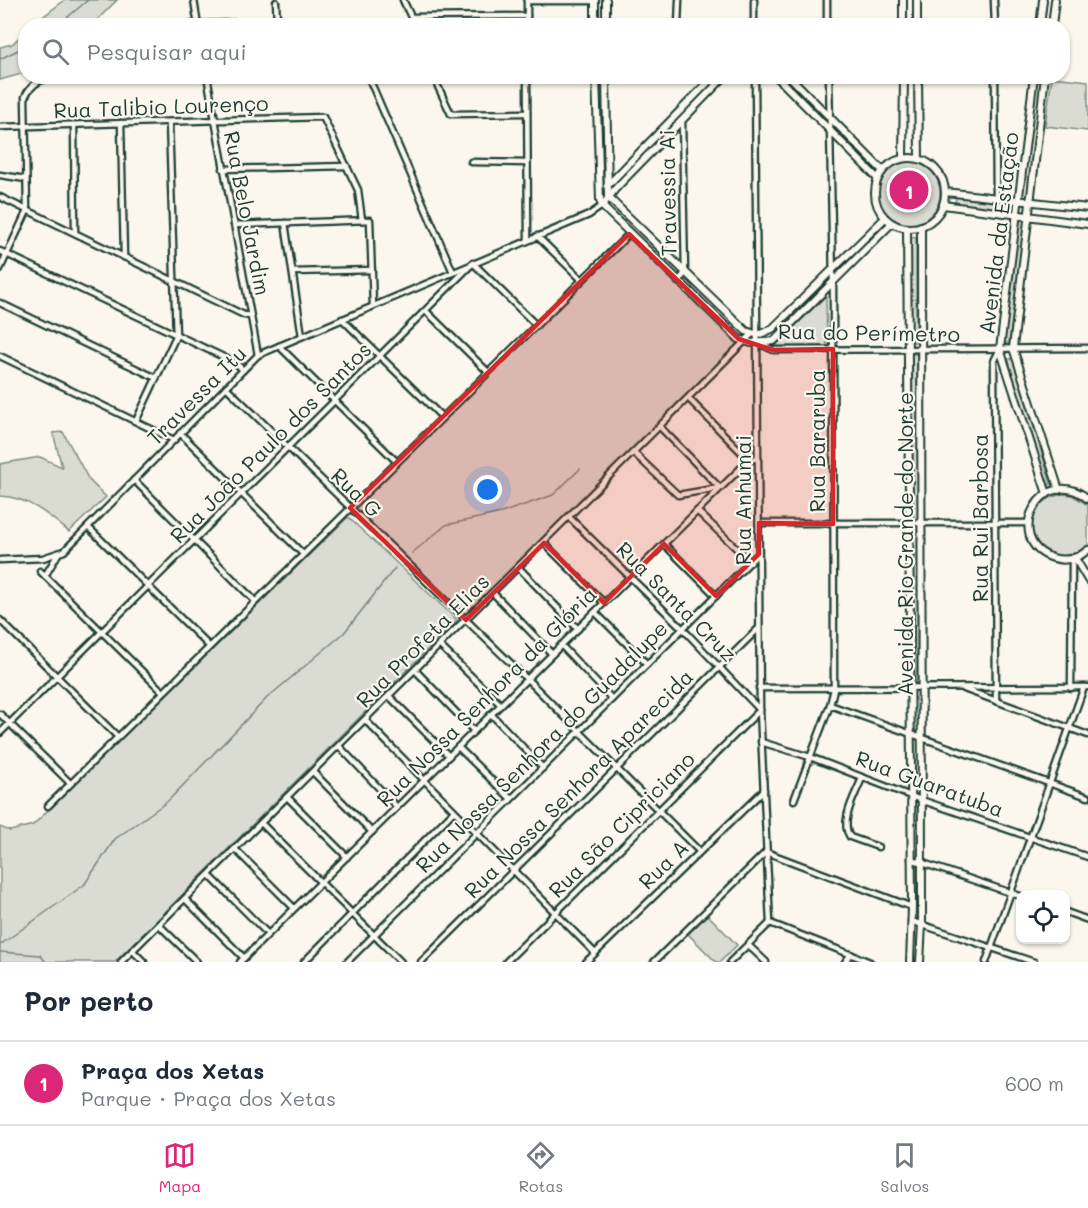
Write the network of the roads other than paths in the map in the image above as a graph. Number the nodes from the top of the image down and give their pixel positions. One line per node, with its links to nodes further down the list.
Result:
1 (194, 0): 16 (street)
2 (403, 0): 15 (street)
3 (606, 0): 19 (street)
4 (679, 0): 20 (street)
5 (754, 0): 21 (street)
6 (827, 0): 22 (street)
7 (903, 0): 23 (street)
8 (917, 0): 24 (street)
9 (994, 0): 25 (street)
10 (1043, 0): 26 (street)
11 (1055, 0): 27 (street)
12 (527, 1): 13 (street); 15 (street)
13 (594, 1): 18 (street)
14 (276, 2): 17 (street)
15 (527, 16)
16 (197, 18)
17 (277, 18)
18 (595, 18)
19 (606, 18)
20 (678, 18)
21 (754, 18)
22 (827, 18)
23 (903, 18)
24 (917, 18)
25 (995, 18)
26 (1041, 18)
27 (1053, 18)
28 (33, 84): 56 (street)
29 (208, 84): 51 (street, Rua Belo Jardim)
30 (371, 84): 102 (street)
31 (438, 84): 48 (street)
32 (527, 84): 48 (street)
33 (596, 84): 77 (street)
34 (606, 84): 65 (street)
35 (707, 84): 49 (street)
36 (715, 84): 49 (street)
37 (755, 84): 115 (street, Rua Anhumai)
38 (784, 84): 57 (street)
39 (797, 84): 50 (street)
40 (829, 84): 50 (street, Rua Bararuba)
41 (904, 84): 46 (street)
42 (918, 84): 47 (street)
43 (995, 84): 74 (street)
44 (1033, 84): 75 (street, Avenida da Estação)
45 (1044, 84): 76 (street, Avenida da Estação)
46 (904, 109): 47 (street); 58 (street)
47 (919, 109): 59 (street)
48 (527, 113): 61 (street)
49 (679, 116): 66 (street); 73 (street); 104 (street, Travessia Ai)
50 (830, 118): 57 (street, Rua Bararuba); 64 (street)
51 (214, 120): 52 (street, Rua Talibio Lourenço); 62 (street, Rua Talibio Lourenço); 63 (street, Rua Belo Jardim)
52 (169, 122): 53 (street, Rua Talibio Lourenço); 106 (street)
53 (121, 123): 54 (street, Rua Talibio Lourenço); 97 (street)
54 (74, 125): 56 (street, Rua Talibio Lourenço); 91 (street)
55 (0, 127): 56 (street, Rua Talibio Lourenço)
56 (25, 127): 69 (street)
57 (831, 131): 68 (street); 101 (street, Rua Bararuba)
58 (903, 158): 59 (street); 64 (street)
59 (919, 159): 71 (street)
60 (471, 162): 61 (street)
61 (527, 163): 94 (street)
62 (347, 166): 63 (street); 84 (street)
63 (223, 169): 88 (street, Rua Belo Jardim)
64 (882, 170): 68 (street)
65 (607, 173): 66 (street); 70 (street)
66 (618, 173): 70 (street)
67 (0, 175): 69 (street)
68 (877, 178): 82 (street)
69 (26, 179): 80 (street)
70 (607, 187): 73 (street); 77 (street)
71 (945, 192): 74 (street); 78 (street)
72 (0, 197): 80 (street)
73 (608, 197): 77 (street); 104 (street)
74 (996, 198): 75 (street)
75 (1020, 201): 76 (street); 81 (street, Avenida da Estação)
76 (1030, 202): 79 (street); 83 (street, Avenida da Estação)
77 (601, 203): 92 (street); 93 (street, Rua João Paulo dos Santos)
78 (943, 205): 81 (street); 89 (street)
79 (1088, 208)
80 (27, 211): 91 (street); 96 (street)
81 (1018, 216): 83 (street); 124 (street, Avenida da Estação)
82 (885, 218): 86 (street); 101 (street)
83 (1029, 218): 87 (street); 121 (street, Avenida da Estação)
84 (362, 220): 85 (street); 100 (street)
85 (285, 223): 88 (street); 103 (street)
86 (891, 224): 90 (street); 108 (street)
87 (1088, 224)
88 (234, 225): 112 (street, Rua Belo Jardim)
89 (921, 226): 90 (street); 126 (street, Avenida Rio Grande do Norte)
90 (907, 228): 125 (street, Avenida Rio Grande do Norte)
91 (75, 232): 97 (street)
92 (629, 234): 105 (street); 107 (street)
93 (537, 236): 94 (street, Rua João Paulo dos Santos); 105 (street)
94 (528, 240): 98 (street, Rua João Paulo dos Santos)
95 (0, 251): 96 (street)
96 (7, 254): 99 (street); 116 (street)
97 (124, 257): 106 (street)
98 (473, 263): 102 (street, Travessa Itu); 111 (street, Rua João Paulo dos Santos); 114 (street)
99 (0, 269)
100 (372, 270): 103 (street); 110 (street)
101 (832, 271): 108 (street, Rua Bararuba); 115 (street)
102 (453, 272): 110 (street, Travessa Itu)
103 (293, 273): 117 (street)
104 (685, 273): 107 (street); 115 (street)
105 (582, 280): 114 (street)
106 (175, 281): 112 (street); 116 (street)
107 (678, 282): 118 (street)
108 (833, 282): 119 (street); 123 (street, Rua Bararuba)
109 (0, 303): 132 (street)
110 (373, 306): 113 (street, Travessa Itu)
111 (426, 311): 129 (street, Rua João Paulo dos Santos); 131 (street)
112 (251, 316): 127 (street, Rua Belo Jardim)
113 (342, 319): 117 (street, Travessa Itu); 129 (street)
114 (536, 325): 131 (street)
115 (755, 334): 118 (street, Rua Profeta Elias); 119 (street, Rua Anhumai)
116 (176, 336): 130 (street); 132 (street)
117 (303, 336): 120 (street, Travessa Itu)
118 (746, 342): 119 (street); 134 (street, Rua Profeta Elias)
119 (758, 343): 123 (street, Rua do Perímetro); 143 (street, Rua Anhumai)
120 (279, 346): 127 (street, Travessa Itu); 135 (street)
121 (1013, 348): 122 (street, Rua do Perímetro); 124 (street, Rua do Perímetro); 148 (street, Avenida da Estação)
122 (1088, 348)
123 (833, 349): 125 (street, Rua do Perímetro); 158 (street, Rua Bararuba)
124 (1000, 349): 126 (street, Rua do Perímetro); 150 (street, Avenida da Estação); 156 (street, Rua Rui Barbosa)
125 (907, 350): 126 (street, Rua do Perímetro); 159 (street, Avenida Rio Grande do Norte)
126 (921, 350): 160 (street, Avenida Rio Grande do Norte)
127 (258, 355): 130 (street, Travessa Itu)
128 (0, 356): 137 (street)
129 (380, 356): 135 (street, Rua João Paulo dos Santos); 136 (street)
130 (243, 370): 133 (street, Travessa Itu)
131 (488, 372): 136 (street)
132 (156, 378): 137 (street)
133 (226, 387): 139 (street, Travessa Itu); 141 (street, Rua G)
134 (688, 399): 138 (street, Rua Profeta Elias); 144 (street)
135 (334, 401): 141 (street, Rua João Paulo dos Santos); 145 (street)
136 (442, 417): 145 (street)
137 (136, 422): 140 (street)
138 (660, 427): 142 (street, Rua Profeta Elias); 147 (street)
139 (180, 433): 140 (street, Travessa Itu); 149 (street)
140 (174, 440): 146 (street, Travessa Itu)
141 (288, 447): 149 (street, Rua João Paulo dos Santos); 152 (street, Rua G)
142 (634, 453): 147 (street); 154 (street, Rua Profeta Elias)
143 (758, 458): 144 (street); 155 (street, Rua Anhumai)
144 (749, 460): 147 (street, Rua Nossa Senhora da Glória)
145 (397, 462): 152 (street)
146 (134, 480): 161 (street, Travessa Itu); 162 (street)
147 (720, 488): 153 (street, Rua Nossa Senhora da Glória)
148 (1059, 489): 150 (street); 151 (street)
149 (241, 494): 162 (street, Rua João Paulo dos Santos); 167 (street)
150 (1047, 494): 157 (street)
151 (1088, 499)
152 (350, 508): 167 (street); 184 (street, Rua G)
153 (697, 511): 164 (street, Rua Nossa Senhora da Glória); 171 (street)
154 (569, 518): 163 (street, Rua Profeta Elias); 175 (street, Rua Santa Cruz)
155 (759, 523): 158 (street); 168 (street, Rua Anhumai)
156 (996, 523): 157 (street); 160 (street); 199 (street, Rua Rui Barbosa)
157 (1029, 523): 169 (street)
158 (833, 524): 159 (street); 203 (street, Rua Bararuba)
159 (908, 525): 160 (street); 204 (street, Avenida Rio Grande do Norte)
160 (921, 525): 205 (street, Avenida Rio Grande do Norte)
161 (88, 527): 166 (street, Travessa Itu); 177 (street)
162 (194, 540): 177 (street, Rua João Paulo dos Santos); 180 (street)
163 (544, 543): 172 (street, Rua Profeta Elias); 181 (street)
164 (664, 544): 175 (street, Rua Nossa Senhora da Glória); 179 (street)
165 (1087, 553): 169 (street)
166 (58, 554): 170 (street); 174 (street, Travessa Itu)
167 (303, 554): 180 (street)
168 (759, 554): 171 (street, Rua Nossa Senhora do Guadalupe); 185 (street, Rua Anhumai)
169 (1074, 558): 176 (street); 202 (street)
170 (0, 560)
171 (751, 561): 179 (street, Rua Nossa Senhora do Guadalupe)
172 (519, 568): 178 (street, Rua Profeta Elias); 186 (street)
173 (40, 571): 174 (street)
174 (45, 576): 188 (street)
175 (630, 577): 181 (street, Rua Nossa Senhora da Glória); 187 (street, Rua Santa Cruz)
176 (1088, 579)
177 (148, 586): 188 (street, Rua João Paulo dos Santos); 190 (street)
178 (493, 594): 184 (street, Rua Profeta Elias); 192 (street)
179 (716, 596): 187 (street, Rua Nossa Senhora do Guadalupe)
180 (255, 601): 190 (street)
181 (604, 603): 182 (street, Rua Nossa Senhora da Glória)
182 (595, 612): 186 (street, Rua Nossa Senhora da Glória); 193 (street)
183 (0, 620): 196 (street)
184 (466, 620): 191 (street, Rua Profeta Elias); 197 (street, Rua G)
185 (759, 628): 194 (street, Rua Nossa Senhora Aparecida); 201 (street, Rua Anhumai)
186 (578, 629): 189 (street, Rua Nossa Senhora da Glória)
187 (683, 629): 193 (street, Rua Nossa Senhora do Guadalupe); 194 (street, Rua Santa Cruz)
188 (101, 632): 196 (street, Rua João Paulo dos Santos); 206 (street)
189 (561, 645): 192 (street, Rua Nossa Senhora da Glória); 208 (street)
190 (209, 646): 206 (street)
191 (440, 646): 195 (street, Rua Profeta Elias); 210 (street)
192 (552, 654): 197 (street, Rua Nossa Senhora da Glória)
193 (647, 664): 208 (street, Rua Nossa Senhora do Guadalupe)
194 (720, 667): 212 (street, Rua Santa Cruz); 231 (street, Rua Nossa Senhora Aparecida)
195 (415, 670): 207 (street, Rua Profeta Elias); 218 (street)
196 (56, 676): 216 (street, Rua João Paulo dos Santos); 223 (street)
197 (527, 679): 210 (street, Rua Nossa Senhora da Glória); 219 (street, Rua G)
198 (961, 687): 199 (street); 205 (street); 209 (street)
199 (996, 687): 202 (street); 209 (street, Rua Rui Barbosa)
200 (1086, 687): 202 (street); 217 (street)
201 (759, 688): 203 (street); 212 (street, Rua Anhumai)
202 (1071, 688)
203 (834, 689): 204 (street); 211 (street, Rua Bararuba)
204 (909, 689): 205 (street); 221 (street, Avenida Rio Grande do Norte)
205 (921, 689): 224 (street, Avenida Rio Grande do Norte)
206 (163, 692): 223 (street)
207 (389, 696): 215 (street, Rua Profeta Elias); 228 (street)
208 (612, 699): 219 (street, Rua Nossa Senhora do Guadalupe)
209 (996, 701): 217 (street)
210 (501, 705): 214 (street, Rua Nossa Senhora da Glória)
211 (830, 705): 221 (street); 229 (street, Rua Bararuba)
212 (760, 710): 225 (street, Rua Anhumai); 246 (street, Rua São Cipriciano)
213 (0, 714): 216 (street)
214 (491, 714): 218 (street, Rua Nossa Senhora da Glória); 230 (street)
215 (365, 720): 226 (street, Rua Profeta Elias); 234 (street)
216 (9, 723): 220 (street, Rua João Paulo dos Santos); 235 (street)
217 (1069, 728): 222 (street); 236 (street)
218 (474, 731): 227 (street, Rua Nossa Senhora da Glória)
219 (579, 732): 230 (street, Rua Nossa Senhora do Guadalupe); 231 (street, Rua G)
220 (0, 733)
221 (911, 734): 224 (street); 238 (street, Avenida Rio Grande do Norte)
222 (1088, 735)
223 (117, 736): 235 (street)
224 (921, 738): 236 (street); 243 (street, Avenida Rio Grande do Norte)
225 (761, 742): 229 (street, Rua Guaratuba); 237 (street, Rua Anhumai)
226 (339, 746): 232 (street, Rua Profeta Elias); 245 (street)
227 (458, 747): 228 (street, Rua Nossa Senhora da Glória); 241 (street)
228 (449, 756): 234 (street, Rua Nossa Senhora da Glória)
229 (810, 757): 233 (street, Rua Guaratuba); 242 (street, Rua Bararuba)
230 (543, 768): 241 (street, Rua Nossa Senhora do Guadalupe)
231 (615, 770): 246 (street, Rua G); 260 (street, Rua Nossa Senhora Aparecida)
232 (313, 772): 239 (street, Rua Profeta Elias); 249 (street)
233 (862, 777): 238 (street, Rua Guaratuba); 252 (street)
234 (423, 782): 245 (street, Rua Nossa Senhora da Glória); 247 (street)
235 (70, 783): 244 (street)
236 (1049, 783): 240 (street); 251 (street)
237 (764, 790): 254 (street, Rua A); 255 (street, Rua Anhumai)
238 (911, 796): 243 (street, Rua Guaratuba); 258 (street, Avenida Rio Grande do Norte)
239 (287, 797): 248 (street, Rua Profeta Elias); 256 (street)
240 (1088, 797)
241 (511, 800): 250 (street, Rua Nossa Senhora do Guadalupe)
242 (794, 800)
243 (921, 800): 251 (street, Rua Guaratuba); 259 (street, Avenida Rio Grande do Norte)
244 (48, 806)
245 (397, 807): 249 (street, Rua Nossa Senhora da Glória)
246 (658, 811): 254 (street, Rua G); 268 (street, Rua São Cipriciano)
247 (453, 812): 250 (street); 269 (street)
248 (261, 823): 253 (street, Rua Profeta Elias); 262 (street)
249 (372, 832): 256 (street, Rua Nossa Senhora da Glória)
250 (477, 833): 260 (street); 277 (street, Rua Nossa Senhora do Guadalupe)
251 (1030, 836): 257 (street, Rua Guaratuba); 263 (street)
252 (878, 847)
253 (235, 849): 261 (street, Rua Profeta Elias); 267 (street)
254 (699, 852): 281 (street, Rua A)
255 (766, 852): 266 (street); 273 (street, Rua Anhumai); 293 (street)
256 (347, 856): 262 (street, Rua Nossa Senhora da Glória)
257 (1088, 857)
258 (911, 859): 259 (street); 266 (street, Avenida Rio Grande do Norte)
259 (922, 862): 263 (street); 274 (street, Avenida Rio Grande do Norte)
260 (513, 871): 268 (street); 290 (street, Rua Nossa Senhora Aparecida)
261 (210, 874): 265 (street, Rua Profeta Elias); 276 (street)
262 (321, 882): 267 (street, Rua Nossa Senhora da Glória); 269 (street)
263 (1010, 892): 264 (street); 279 (street)
264 (1016, 894)
265 (185, 899): 275 (street, Rua Profeta Elias); 283 (street)
266 (912, 907): 272 (street, Avenida Rio Grande do Norte)
267 (294, 909): 276 (street, Rua Nossa Senhora da Glória)
268 (555, 913): 281 (street); 291 (street, Rua São Cipriciano)
269 (352, 914): 277 (street); 287 (street)
270 (1070, 914): 271 (street)
271 (1088, 920)
272 (911, 921): 274 (street); 298 (street, Avenida Rio Grande do Norte)
273 (770, 923): 278 (street); 282 (street)
274 (922, 924): 279 (street); 299 (street, Avenida Rio Grande do Norte)
275 (159, 925): 280 (street, Rua Profeta Elias); 286 (street)
276 (268, 934): 283 (street, Rua Nossa Senhora da Glória)
277 (374, 935): 288 (street, Rua Nossa Senhora do Guadalupe); 289 (street)
278 (748, 945): 294 (street); 295 (street)
279 (991, 946): 300 (street); 301 (street)
280 (132, 951): 284 (street, Rua Profeta Elias); 285 (street)
281 (595, 953): 292 (street, Rua A)
282 (851, 954): 296 (street); 297 (street)
283 (242, 960)
284 (121, 962)
285 (144, 962)
286 (196, 962)
287 (304, 962)
288 (347, 962)
289 (401, 962)
290 (421, 962)
291 (506, 962)
292 (586, 962)
293 (654, 962)
294 (730, 962)
295 (766, 962)
296 (845, 962)
297 (870, 962)
298 (910, 962)
299 (920, 962)
300 (986, 962)
301 (1034, 962)

